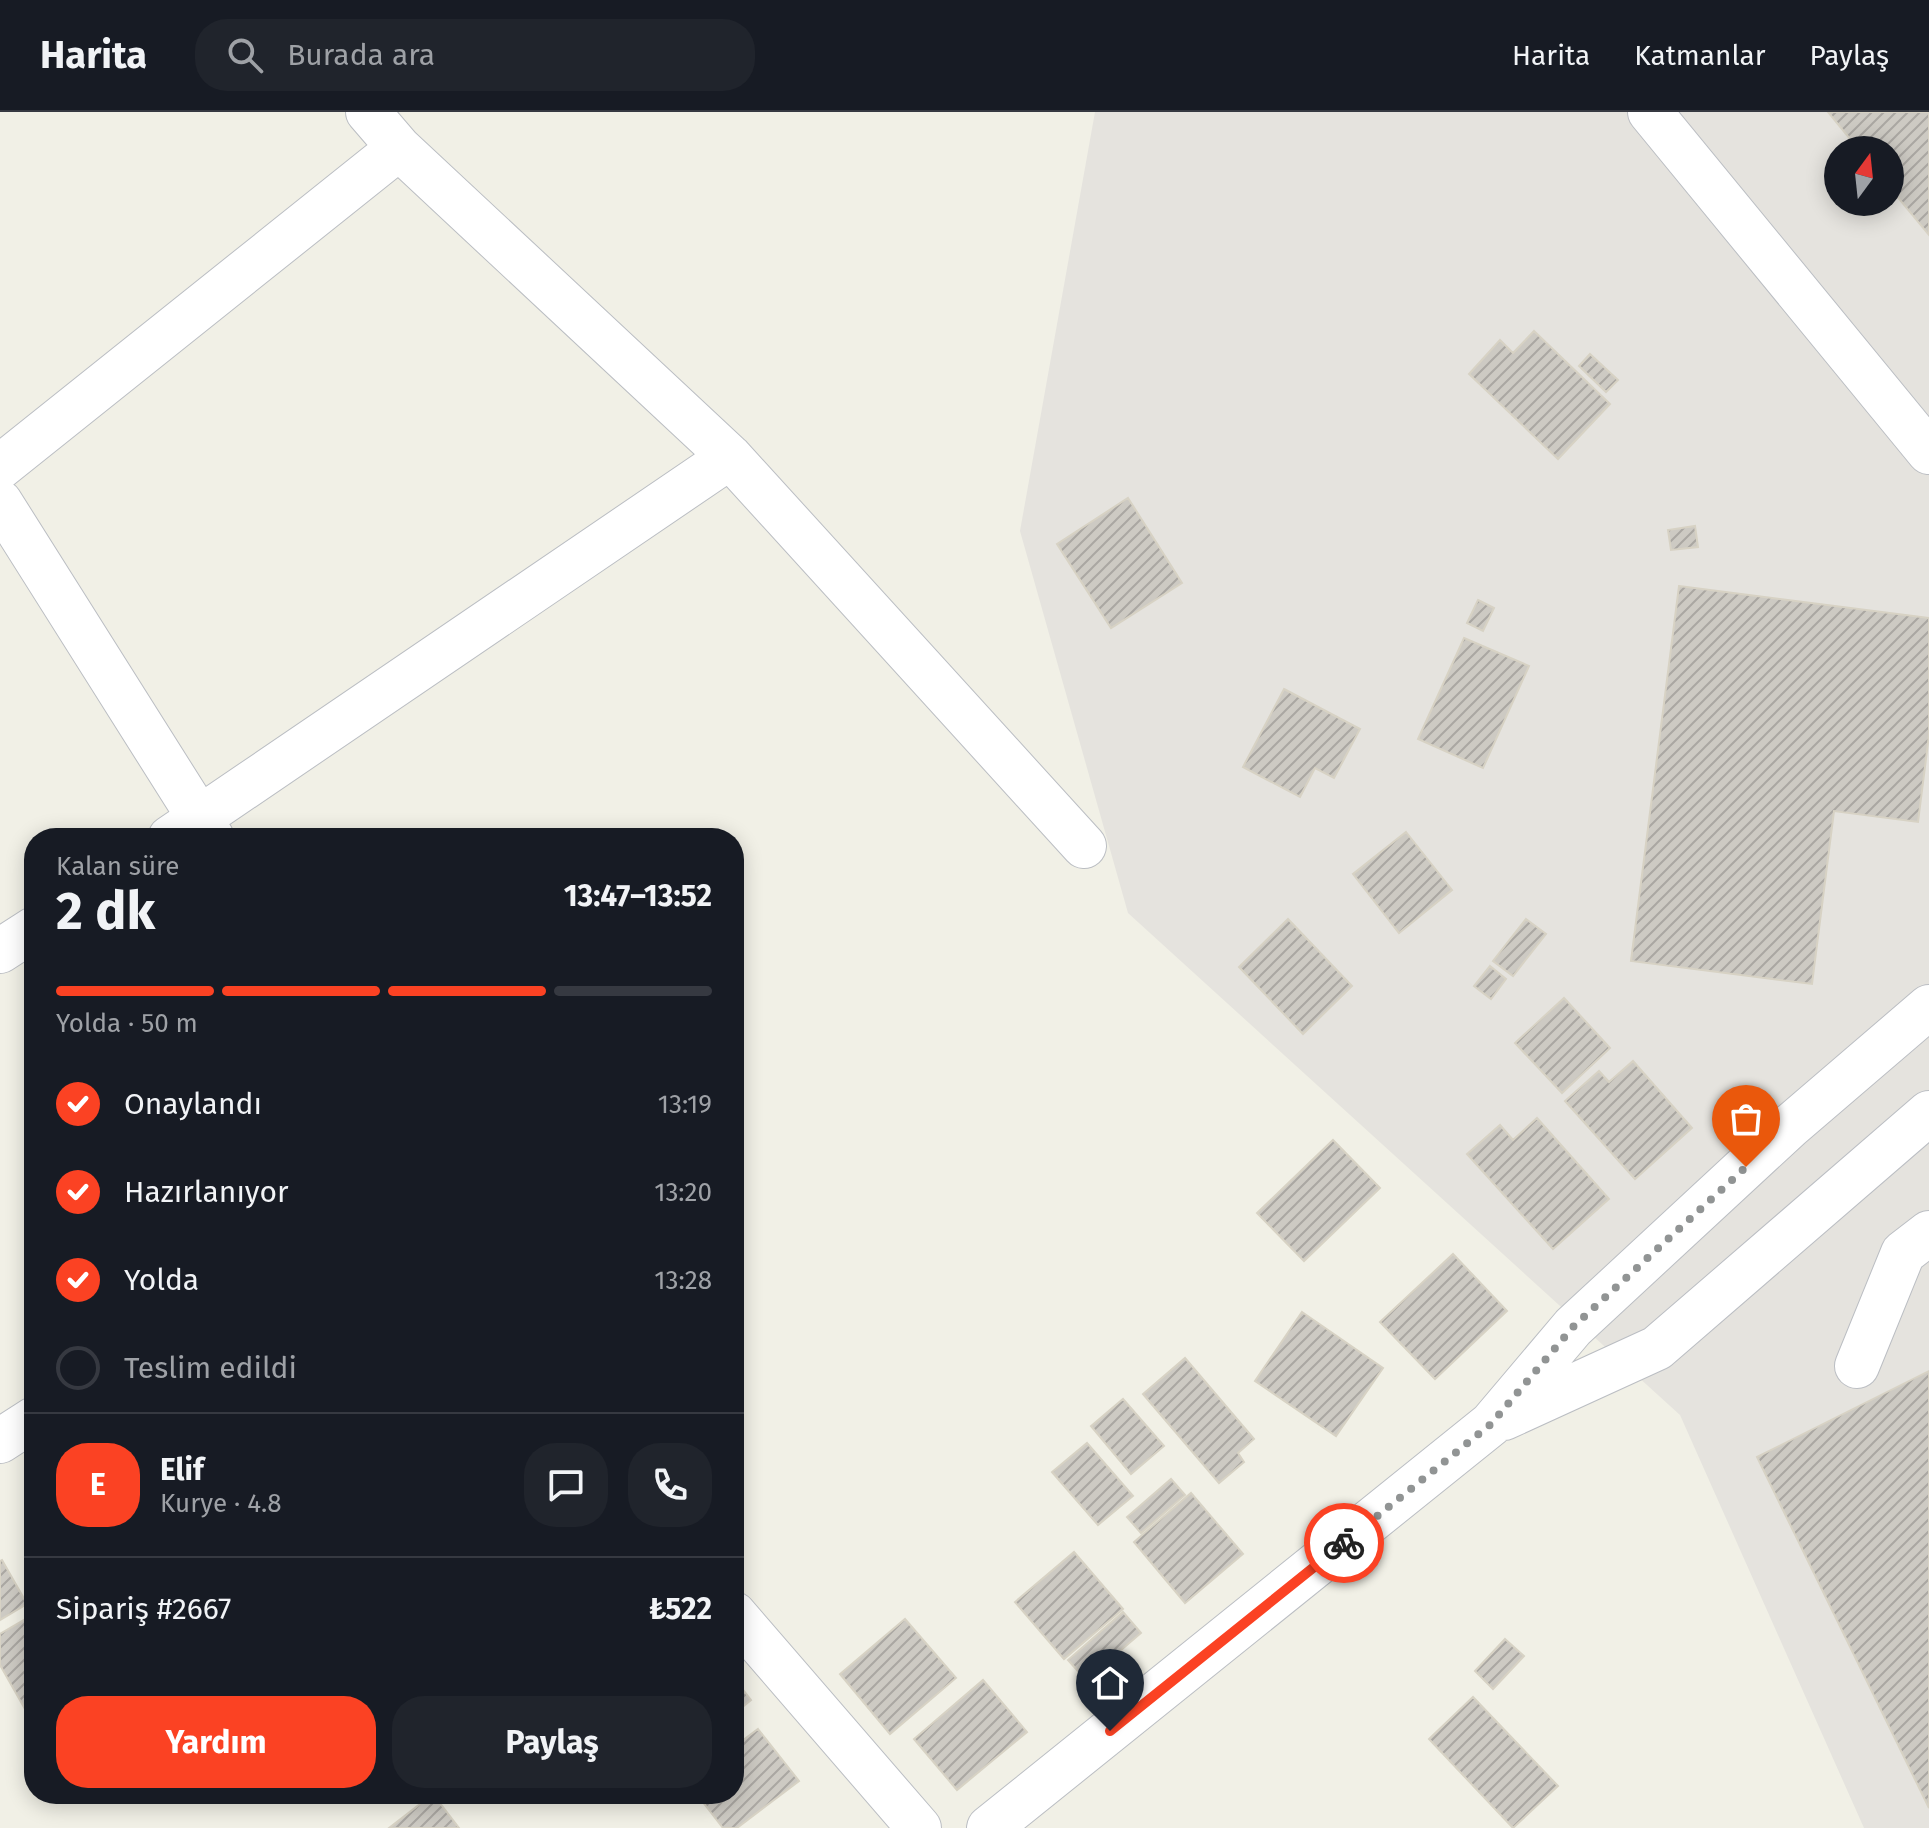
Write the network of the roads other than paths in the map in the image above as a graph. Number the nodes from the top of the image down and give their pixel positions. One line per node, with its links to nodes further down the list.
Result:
1 (368, 112): 3 (street)
2 (1650, 112): 4 (street)
3 (399, 148): 5 (street); 6 (street)
4 (1929, 452)
5 (730, 457): 9 (street); 10 (street)
6 (0, 467)
7 (0, 502): 8 (street)
8 (192, 828)
9 (200, 828)
10 (1084, 846)
11 (24, 935): 12 (street)
12 (0, 951)
13 (1929, 1007): 17 (street)
14 (1929, 1113): 17 (street)
15 (1929, 1233): 16 (street)
16 (1857, 1366)
17 (1491, 1424): 22 (street)
18 (24, 1425): 19 (street)
19 (0, 1441)
20 (744, 1626): 21 (street)
21 (919, 1828)
22 (991, 1828)

